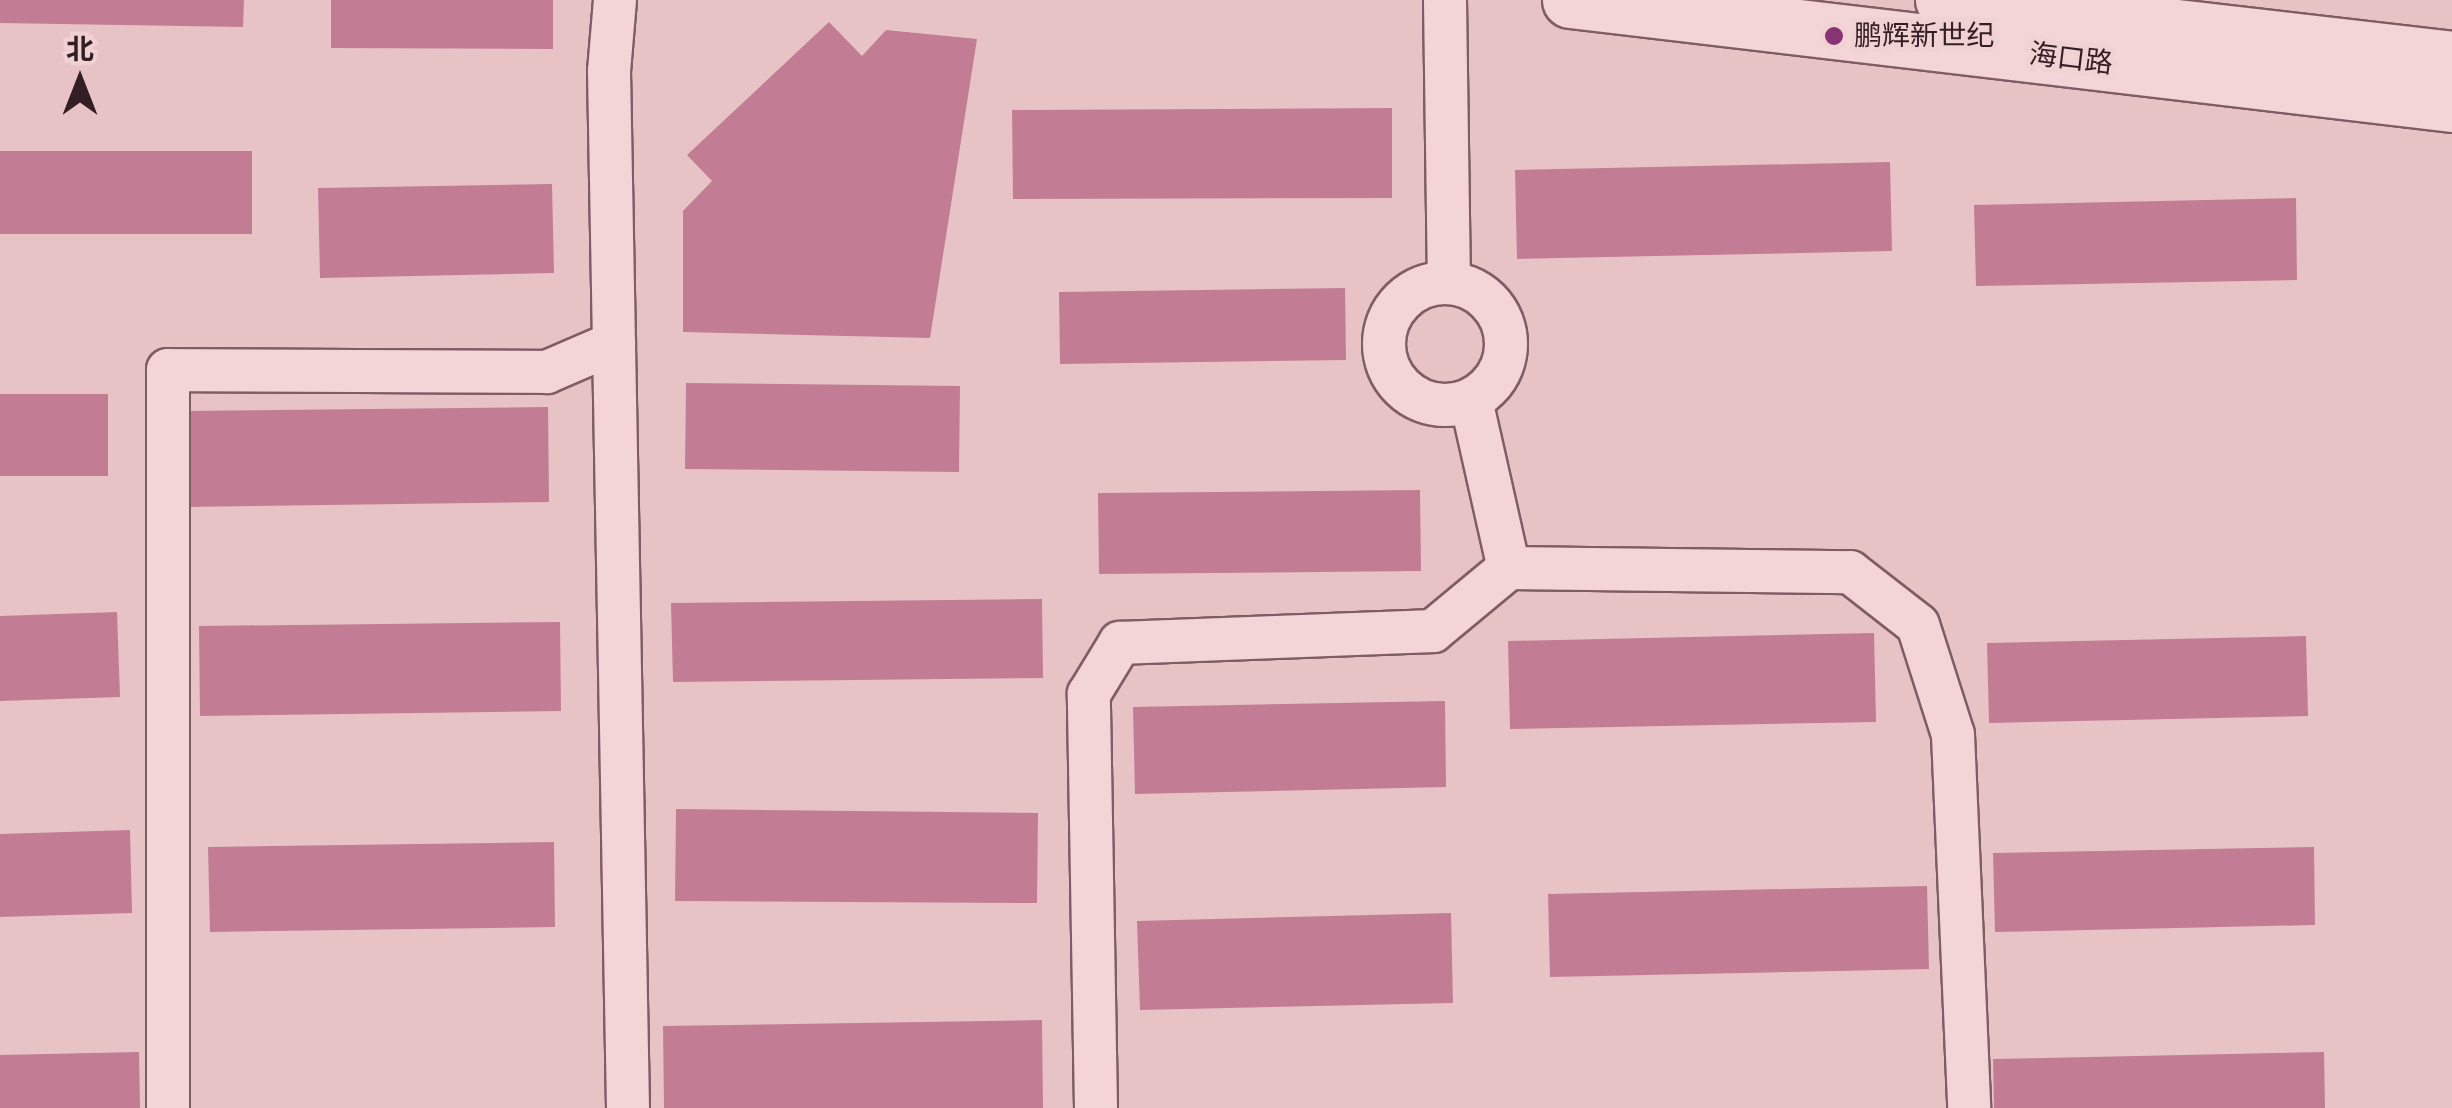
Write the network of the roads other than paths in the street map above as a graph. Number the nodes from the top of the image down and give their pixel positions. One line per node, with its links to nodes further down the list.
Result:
1 (615, 0): 8 (street)
2 (1445, 0): 7 (street)
3 (1570, 0): 6 (main road, 海口路)
4 (1943, 0): 5 (main road, 海口路)
5 (2452, 59)
6 (2452, 104)
7 (1449, 282): 9 (street); 9 (street)
8 (614, 343): 11 (street); 12 (street)
9 (1471, 400): 10 (street)
10 (1509, 568): 13 (street); 14 (street)
11 (168, 1108)
12 (628, 1108)
13 (1096, 1108)
14 (1970, 1108)

